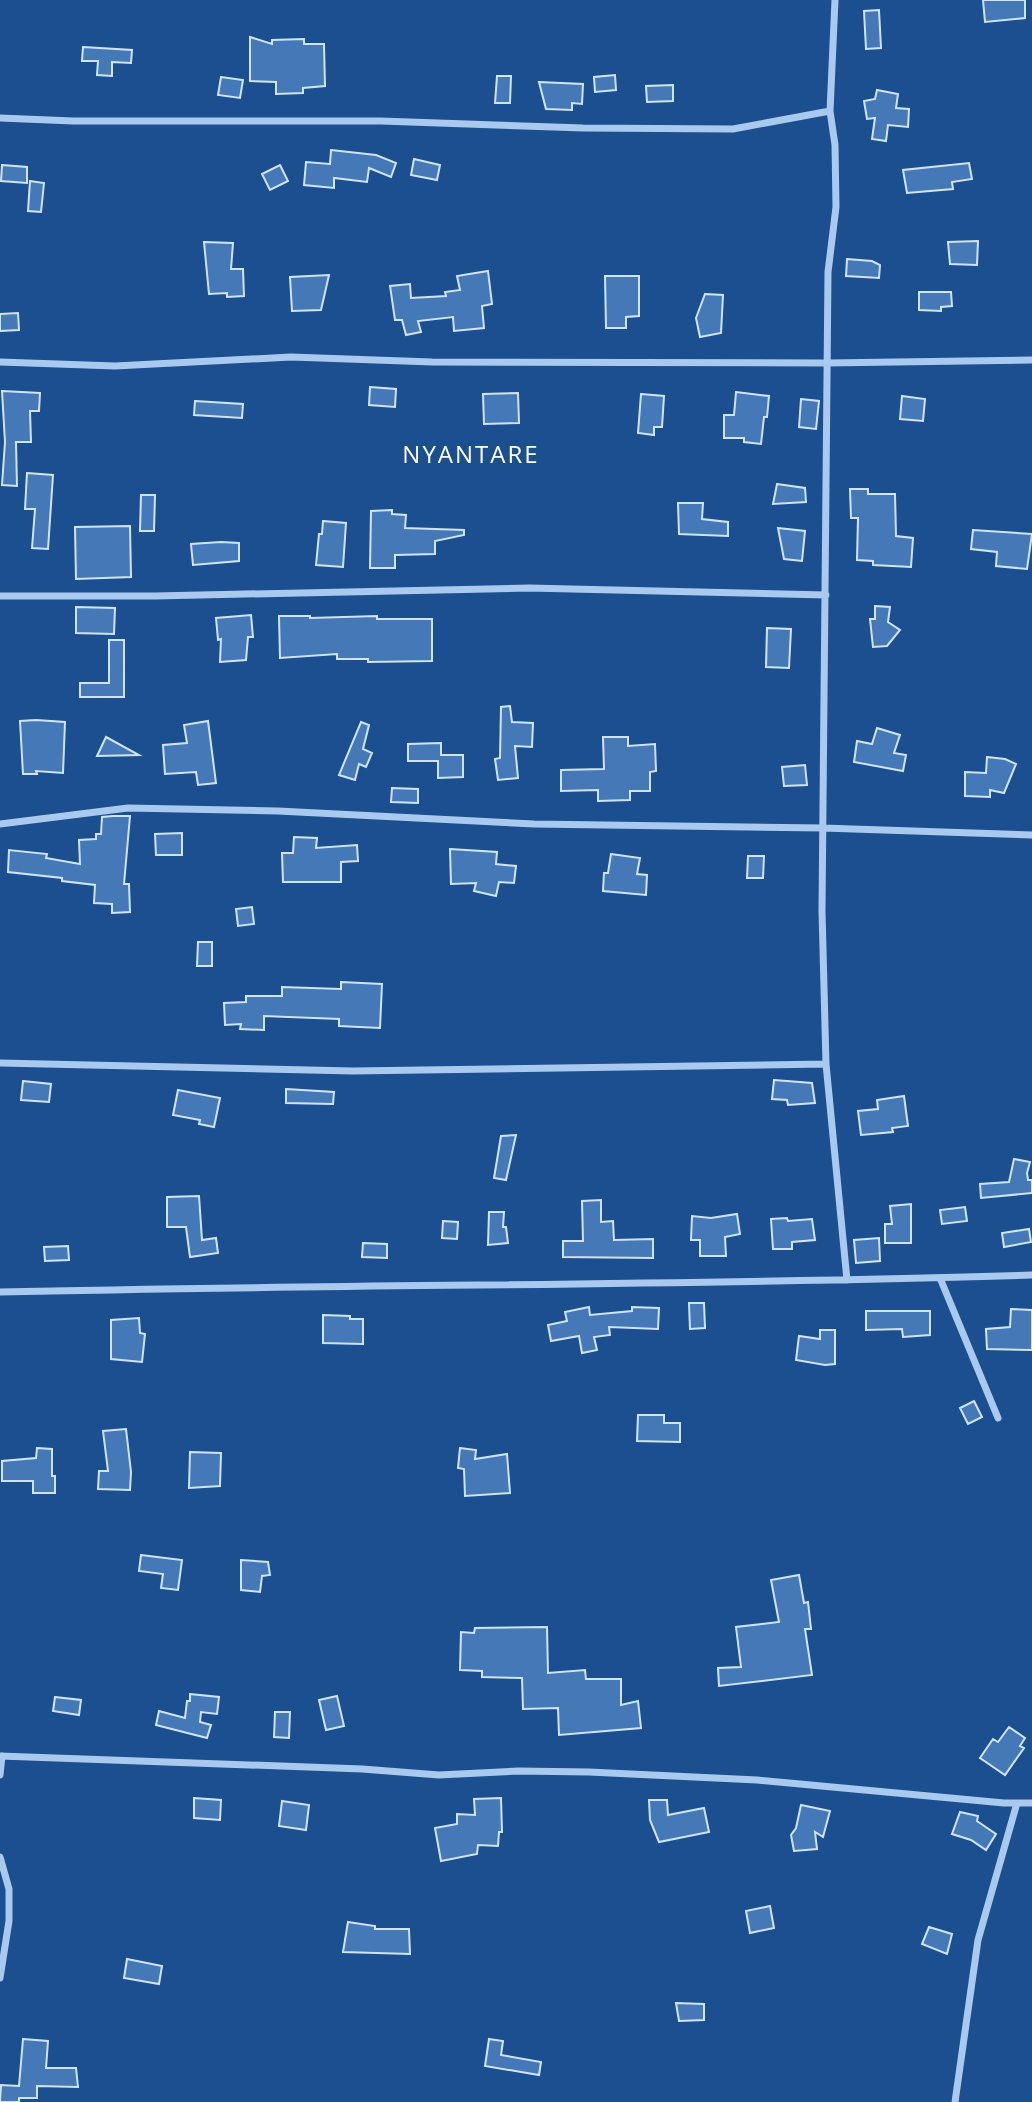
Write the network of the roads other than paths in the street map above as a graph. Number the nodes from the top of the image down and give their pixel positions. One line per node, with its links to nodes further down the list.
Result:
1 (835, 0): 2 (street)
2 (830, 111): 3 (street); 6 (street)
3 (0, 118)
4 (1032, 360): 6 (street)
5 (0, 362): 6 (street)
6 (827, 363): 7 (street)
7 (826, 595): 8 (street); 10 (street)
8 (0, 596)
9 (0, 824): 10 (street)
10 (823, 828): 11 (street); 13 (street)
11 (1032, 835)
12 (0, 1063): 13 (street)
13 (826, 1064): 16 (street)
14 (1032, 1275): 15 (street)
15 (940, 1278): 16 (street); 18 (street)
16 (847, 1280): 17 (street)
17 (0, 1292)
18 (998, 1418)
19 (1, 1756): 20 (street); 21 (street)
20 (0, 1775)
21 (1017, 1803): 22 (street); 25 (street)
22 (1032, 1803)
23 (0, 1857): 24 (street)
24 (0, 1978)
25 (955, 2102)

